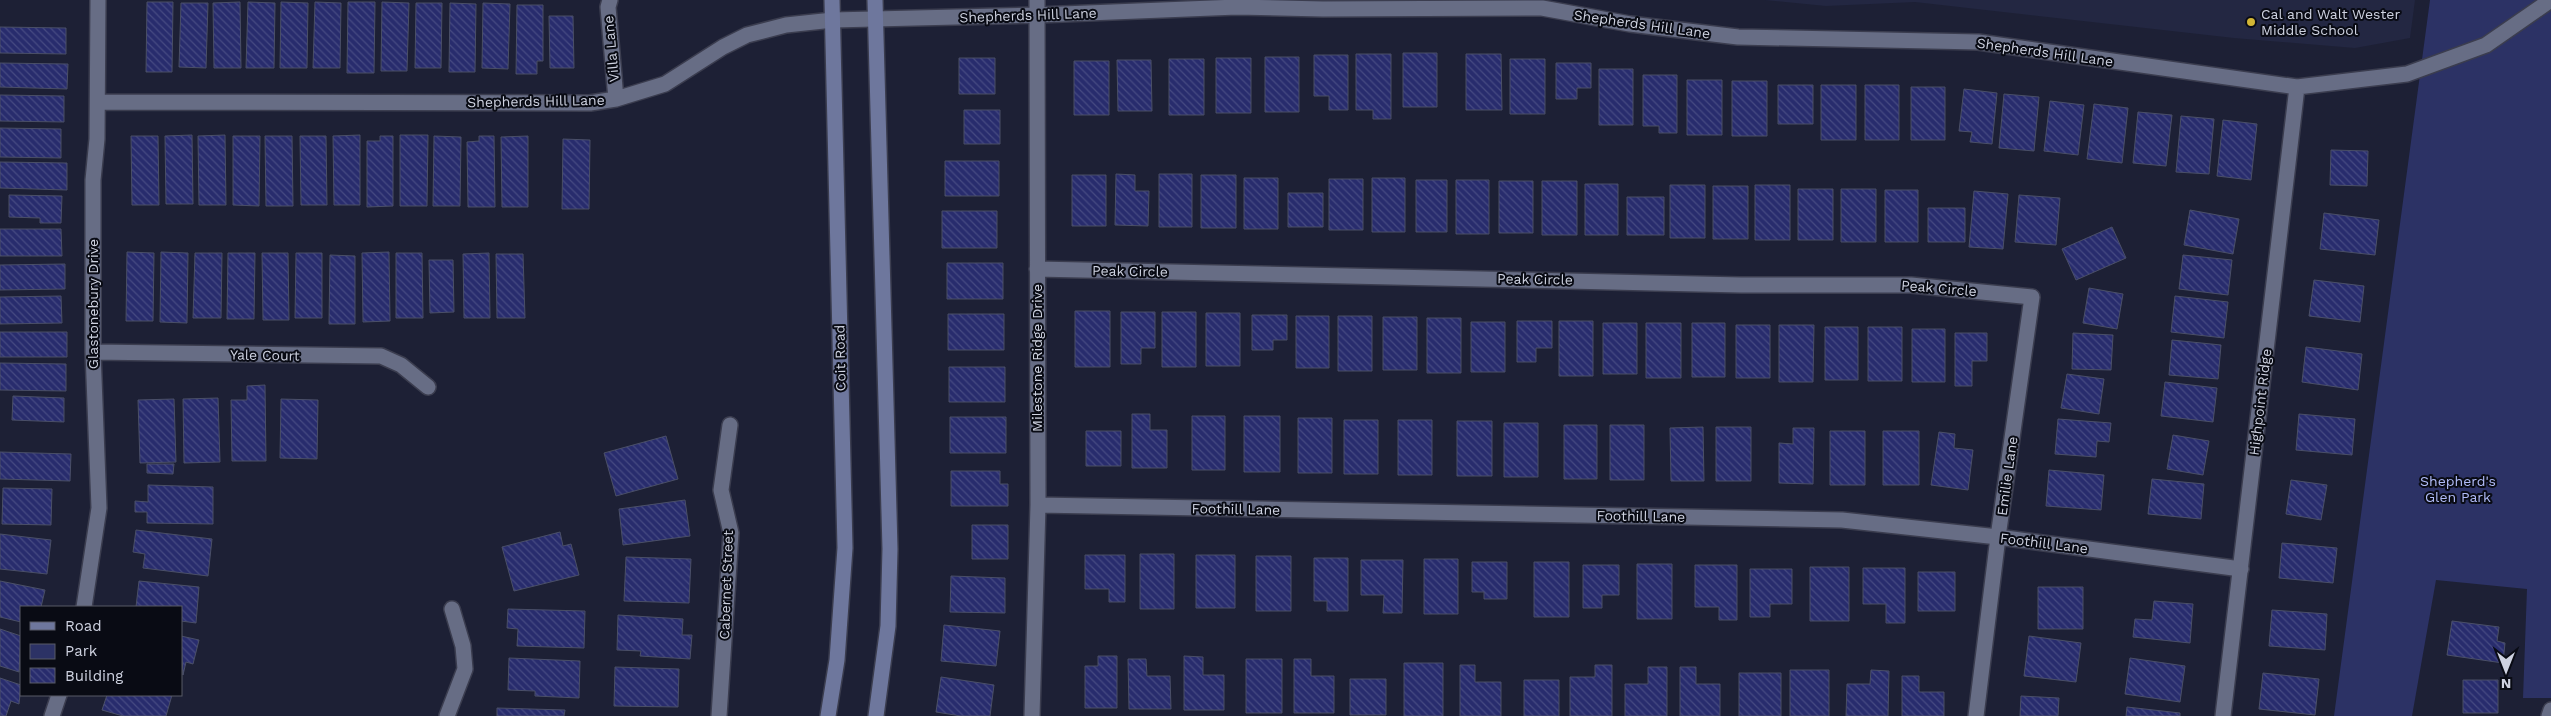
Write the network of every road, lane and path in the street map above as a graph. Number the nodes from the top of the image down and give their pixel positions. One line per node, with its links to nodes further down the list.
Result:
1 (98, 0): 11 (street, Glastonebury Drive)
2 (610, 0): 10 (street, Villa Lane)
3 (832, 0): 8 (main road, Coit Road)
4 (875, 0): 7 (main road)
5 (2551, 0): 9 (street, Shepherds Hill Lane)
6 (1037, 8): 7 (street, Shepherds Hill Lane); 9 (street, Shepherds Hill Lane); 12 (street, Milestone Ridge Drive)
7 (876, 18): 8 (street, Shepherds Hill Lane); 28 (main road)
8 (833, 20): 10 (street, Shepherds Hill Lane); 27 (main road, Coit Road)
9 (2297, 87): 19 (street, Highpoint Ridge)
10 (616, 99): 11 (street, Shepherds Hill Lane)
11 (98, 102): 14 (street, Glastonebury Drive)
12 (1037, 269): 13 (street, Peak Circle); 17 (street, Milestone Ridge Drive)
13 (2032, 297): 18 (street, Emilie Lane)
14 (93, 352): 15 (street, Yale Court); 20 (street, Glastonebury Drive)
15 (428, 387)
16 (730, 425): 26 (street, Cabernet Street)
17 (1038, 505): 18 (street, Foothill Lane); 29 (street, Milestone Ridge Drive)
18 (1998, 537): 19 (street, Foothill Lane); 30 (street, Emilie Lane)
19 (2241, 569): 31 (street, Highpoint Ridge)
20 (84, 606)
21 (452, 609): 25 (street)
22 (59, 696): 24 (street)
23 (2551, 710): 32 (street)
24 (52, 716)
25 (447, 716)
26 (719, 716)
27 (828, 716)
28 (876, 716)
29 (1032, 716)
30 (1976, 716)
31 (2223, 716)
32 (2549, 716)

